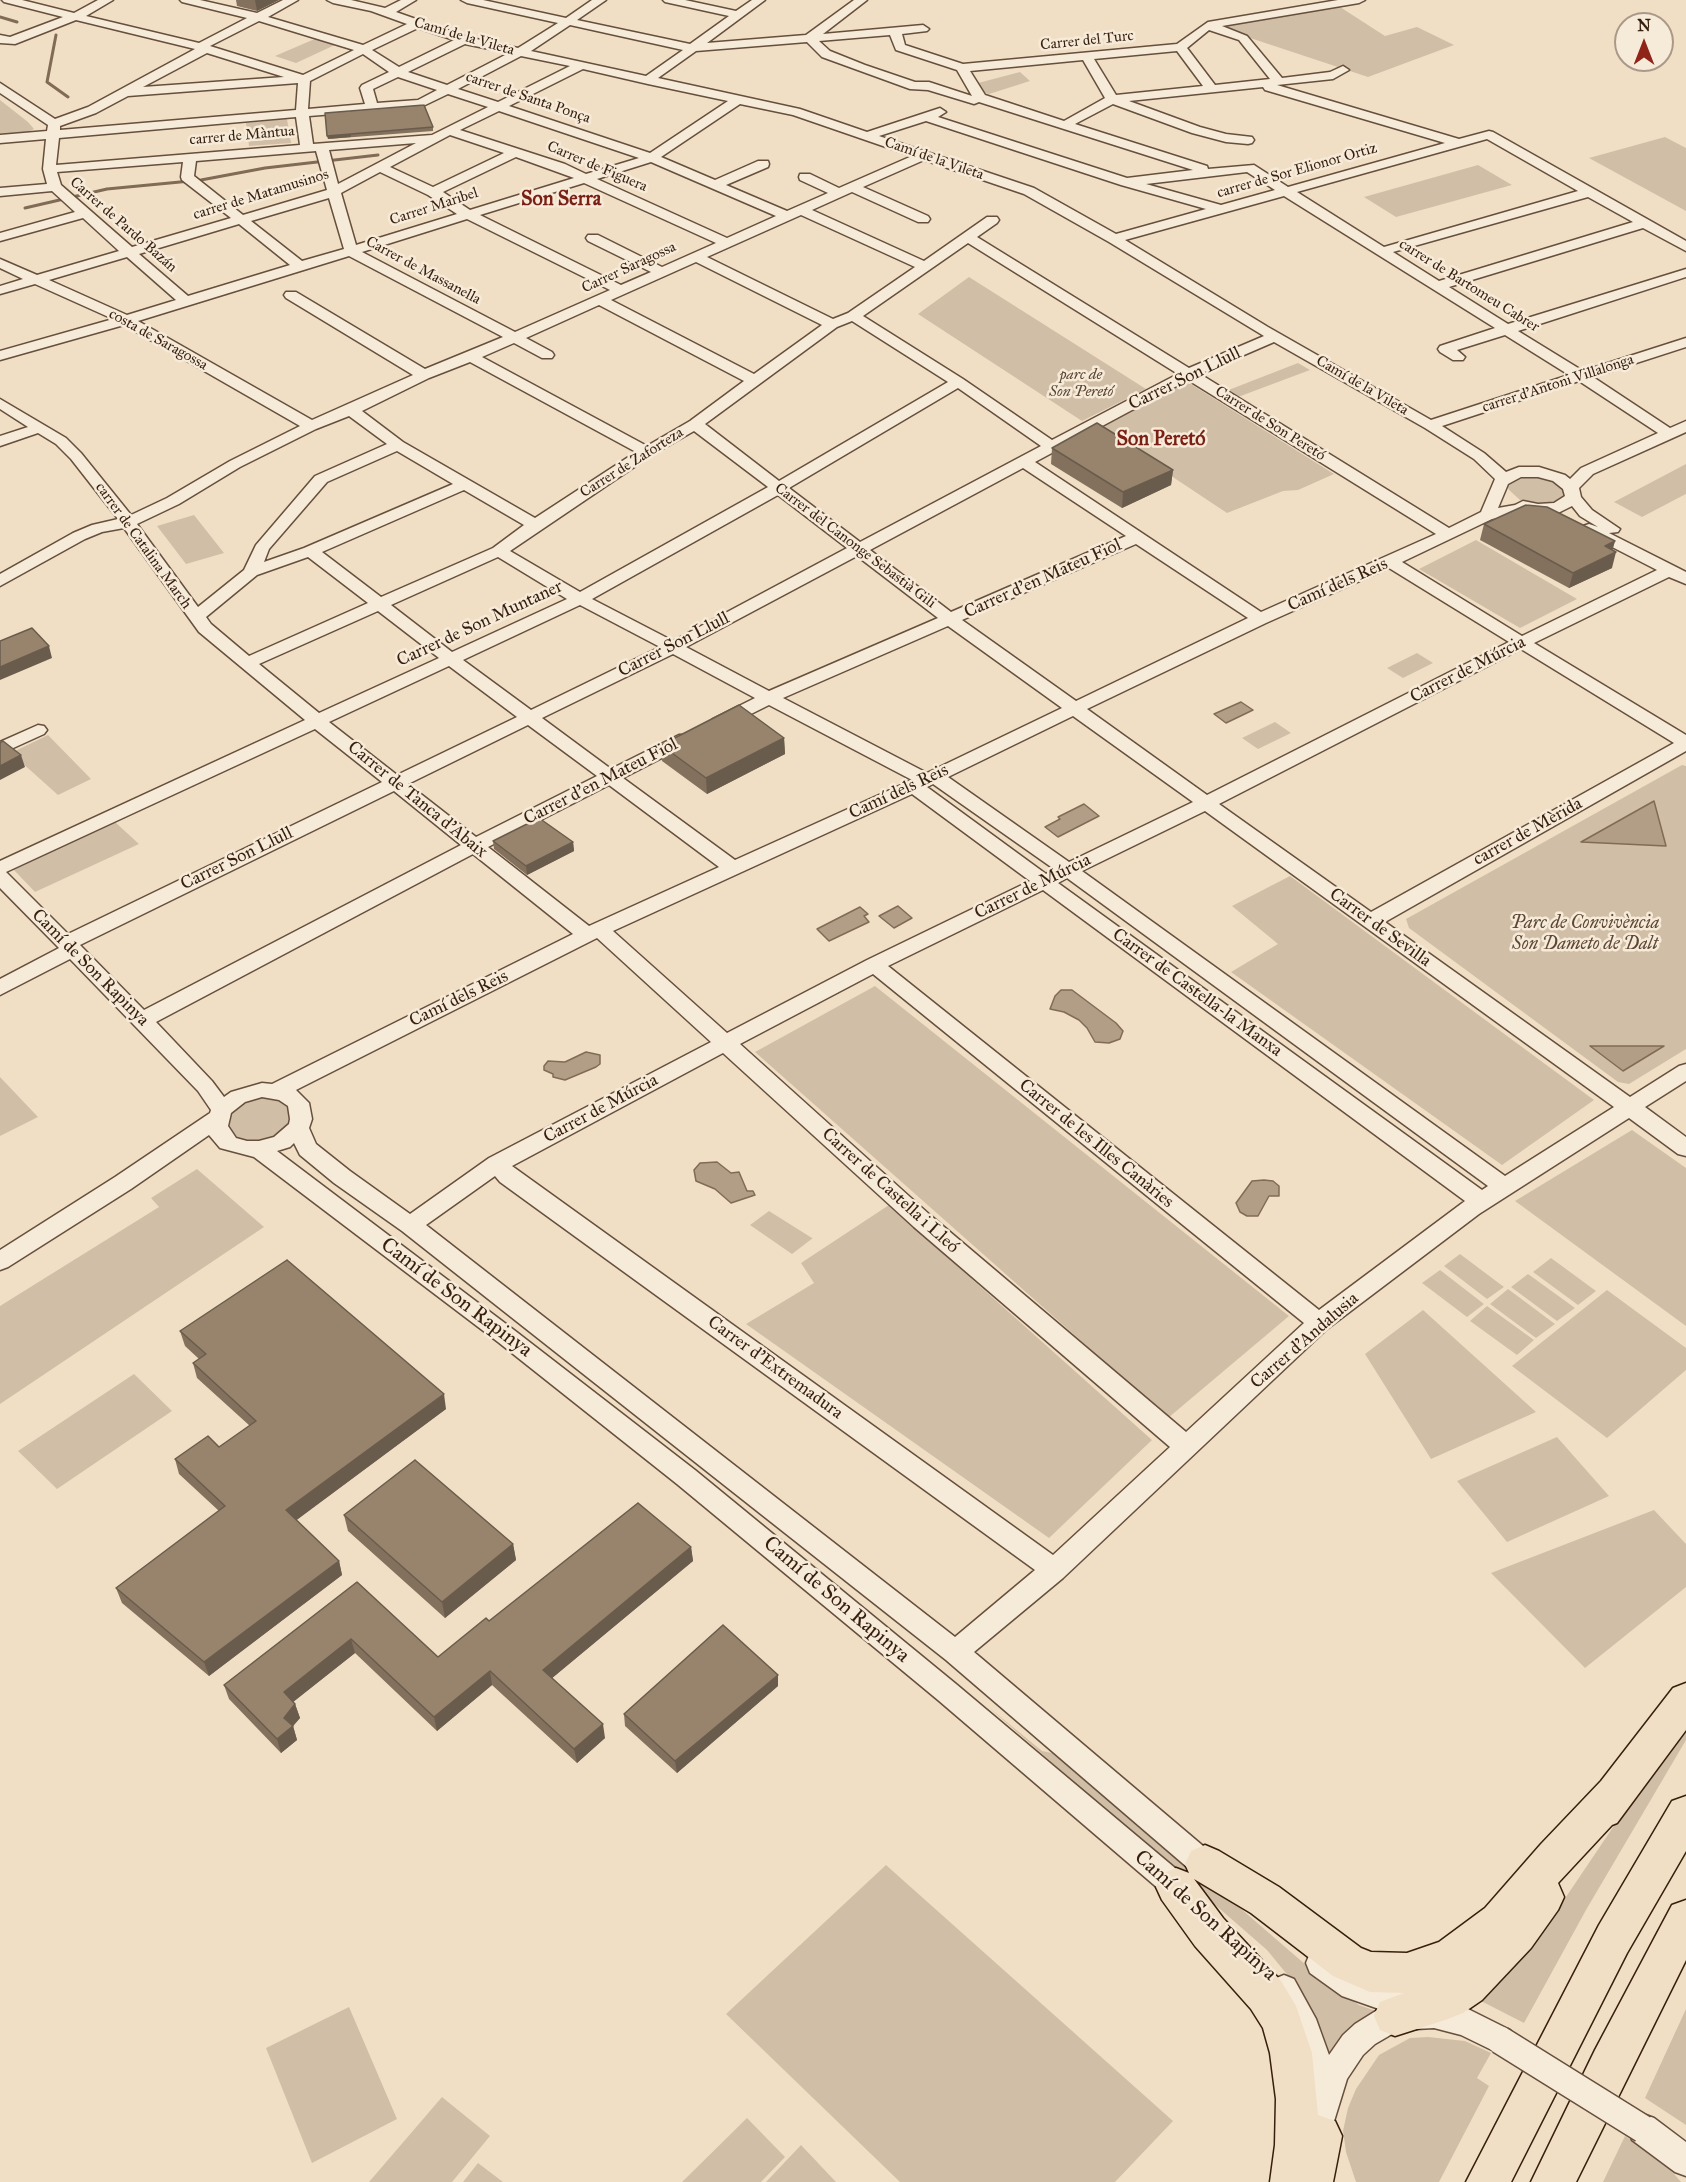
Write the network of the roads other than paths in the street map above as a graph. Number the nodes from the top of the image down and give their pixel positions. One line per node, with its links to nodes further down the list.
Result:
1 (8, 0): 15 (street)
2 (107, 0): 15 (street)
3 (186, 0): 16 (street, carrer de Santa Ponça)
4 (292, 0): 16 (street)
5 (333, 0): 13 (street, Camí de la Vileta)
6 (410, 0): 13 (street)
7 (467, 0): 17 (street)
8 (600, 0): 17 (street)
9 (669, 0): 14 (street)
10 (759, 0): 14 (street)
11 (859, 0): 22 (street)
12 (1359, 0): 19 (street)
13 (376, 7): 18 (street, Camí de la Vileta)
14 (738, 15): 27 (street)
15 (76, 16): 24 (street); 26 (street)
16 (257, 17): 26 (street); 28 (street, carrer de Santa Ponça)
17 (567, 21): 27 (street); 29 (street)
18 (416, 24): 23 (street, Camí de la Vileta); 28 (street)
19 (1208, 25): 25 (street); 37 (street)
20 (923, 29): 21 (street)
21 (895, 32): 22 (street); 32 (street)
22 (809, 38): 27 (street); 44 (street)
23 (464, 40): 29 (street, Camí de la Vileta); 34 (street)
24 (5, 43)
25 (1180, 47): 30 (street, Carrer del Turc); 41 (street)
26 (203, 48): 35 (street); 42 (street)
27 (692, 48): 36 (street)
28 (363, 49): 34 (street, carrer de Santa Ponça); 35 (street)
29 (520, 52): 31 (street, Camí de la Vileta); 40 (street)
30 (1087, 57): 32 (street, Carrer del Turc); 45 (street)
31 (580, 66): 36 (street, Camí de la Vileta); 47 (street, carrer de Matamusinos)
32 (962, 68): 44 (street)
33 (1343, 70): 37 (street)
34 (399, 73): 40 (street, carrer de Santa Ponça); 46 (street)
35 (304, 79): 42 (street); 48 (street)
36 (648, 80): 43 (street, Camí de la Vileta)
37 (1278, 81): 38 (street)
38 (1258, 84): 41 (street); 57 (street)
39 (0, 87): 51 (street)
40 (448, 89): 46 (street); 47 (street, carrer de Santa Ponça)
41 (1212, 90): 45 (street)
42 (128, 92): 51 (street)
43 (739, 99): 53 (street, Camí de la Vileta); 63 (street, Carrer Maribel)
44 (977, 99): 49 (street); 50 (street)
45 (1112, 99): 50 (street); 55 (street)
46 (372, 107): 48 (street)
47 (501, 107): 52 (street, carrer de Matamusinos); 63 (street, carrer de Santa Ponça)
48 (302, 113): 51 (street); 58 (street)
49 (927, 117): 53 (street); 71 (street)
50 (1065, 125): 68 (street)
51 (53, 129): 54 (street); 67 (street, Carrer de Pardo Bazán)
52 (443, 134): 56 (street, carrer de Màntua); 59 (street, Carrer de Figuera); 64 (street, carrer de Matamusinos)
53 (866, 136): 61 (street, Camí de la Vileta)
54 (0, 140)
55 (1248, 140)
56 (382, 141): 60 (street, carrer de Màntua); 64 (street)
57 (1458, 143): 74 (street, carrer de Sor Elionor Ortiz); 78 (street, carrer de Sor Elionor Ortiz)
58 (307, 148): 60 (street, carrer de Màntua); 62 (street, carrer de Màntua)
59 (516, 152): 70 (street, Carrer de Figuera); 77 (street)
60 (324, 156): 76 (street, Carrer de Massanella)
61 (922, 156): 73 (street, Carrer Saragossa); 92 (street, Camí de la Vileta)
62 (190, 157): 67 (street, carrer de Màntua); 86 (street)
63 (652, 158): 70 (street, Carrer Maribel); 72 (street, carrer de Santa Ponça)
64 (393, 161): 66 (street, carrer de Matamusinos)
65 (763, 164): 72 (street)
66 (381, 168): 76 (street, carrer de Matamusinos); 77 (street)
67 (49, 169): 79 (street, Carrer de Pardo Bazán)
68 (1211, 172): 71 (street); 74 (street, carrer de Bartomeu Cabrer)
69 (805, 177): 73 (street)
70 (586, 178): 83 (street, Carrer Maribel); 93 (street, Carrer de Figuera)
71 (1126, 182): 80 (street)
72 (715, 186): 84 (street, carrer de Santa Ponça)
73 (846, 190): 81 (street, Carrer Saragossa); 85 (street)
74 (1288, 191): 80 (street, carrer de Sor Elionor Ortiz); 96 (street, carrer de Bartomeu Cabrer)
75 (0, 192): 79 (street)
76 (334, 192): 86 (street, carrer de Matamusinos); 95 (street, Carrer de Massanella)
77 (433, 192): 83 (street)
78 (1589, 192): 88 (street); 96 (street)
79 (64, 194): 82 (street, Carrer de Pardo Bazán)
80 (1221, 209): 92 (street, carrer de Sor Elionor Ortiz)
81 (801, 210): 84 (street, Carrer Saragossa); 101 (street)
82 (86, 213): 89 (street); 97 (street, Carrer de Pardo Bazán)
83 (467, 214): 95 (street, Carrer Maribel); 107 (street)
84 (787, 216): 93 (street, Carrer Saragossa)
85 (923, 219)
86 (239, 220): 97 (street, carrer de Matamusinos); 100 (street)
87 (992, 220): 91 (street, Carrer de Zaforteza)
88 (1645, 223): 94 (street); 105 (street)
89 (0, 237)
90 (593, 238): 102 (street)
91 (969, 238): 101 (street, Carrer de Zaforteza); 122 (street, Carrer de Son Peretó)
92 (1114, 239): 115 (street, Camí de la Vileta)
93 (727, 243): 98 (street, Carrer Saragossa)
94 (1686, 247)
95 (351, 251): 100 (street, Carrer Maribel); 116 (street, Carrer de Massanella)
96 (1383, 251): 105 (street, carrer de Bartomeu Cabrer)
97 (128, 252): 104 (street, carrer de Matamusinos); 110 (street, Carrer de Pardo Bazán)
98 (695, 256): 102 (street, Carrer Saragossa); 113 (street)
99 (0, 263): 104 (street, costa de Saragossa)
100 (301, 267): 110 (street, Carrer Maribel)
101 (926, 267): 111 (street, Carrer de Zaforteza)
102 (660, 272): 107 (street, Carrer Saragossa)
103 (1686, 273): 114 (street)
104 (37, 279): 106 (street, carrer de Matamusinos); 112 (street, costa de Saragossa)
105 (1437, 286): 114 (street, carrer de Bartomeu Cabrer)
106 (0, 290)
107 (621, 290): 109 (street, Carrer Saragossa)
108 (291, 296): 123 (street)
109 (600, 300): 116 (street, Carrer Saragossa); 125 (street)
110 (186, 302): 112 (street, Carrer Maribel)
111 (854, 315): 113 (street, Carrer de Zaforteza); 126 (street)
112 (126, 320): 119 (street, Carrer Maribel); 131 (street, costa de Saragossa)
113 (832, 324): 125 (street, Carrer de Zaforteza)
114 (1505, 328): 121 (street); 124 (street, carrer de Bartomeu Cabrer)
115 (1275, 337): 122 (street, Carrer Son Llull); 130 (street, Camí de la Vileta)
116 (514, 338): 118 (street, Carrer de Massanella); 120 (street, Carrer Saragossa)
117 (1686, 342): 124 (street, carrer d'Antoni Villalonga)
118 (547, 355)
119 (0, 356)
120 (471, 357): 123 (street, Carrer Saragossa); 138 (street)
121 (1458, 357)
122 (1188, 374): 137 (street, Carrer Son Llull); 152 (street, Carrer de Son Peretó)
123 (424, 375): 128 (street, Carrer Saragossa)
124 (1581, 376): 130 (street, carrer d'Antoni Villalonga); 134 (street, carrer de Bartomeu Cabrer)
125 (755, 381): 129 (street, Carrer de Zaforteza)
126 (958, 382): 137 (street); 146 (street, Carrer de Son Muntaner)
127 (1, 405): 133 (street, carrer de Catalina March)
128 (351, 410): 131 (street); 136 (street)
129 (695, 424): 138 (street, Carrer de Zaforteza); 146 (street, Carrer del Canonge Sebastià Gili)
130 (1430, 425): 139 (street, Camí de la Vileta)
131 (312, 426): 150 (street)
132 (1686, 426): 134 (street)
133 (40, 428): 135 (street); 150 (street, carrer de Catalina March)
134 (1669, 434): 142 (street)
135 (0, 441)
136 (398, 445): 145 (street); 159 (street)
137 (1052, 447): 140 (street, Carrer Son Llull)
138 (646, 452): 151 (street, Carrer de Zaforteza)
139 (1479, 456): 141 (street, Camí de la Vileta); 144 (street, Camí de la Vileta)
140 (1025, 462): 153 (street); 154 (street, Carrer Son Llull)
141 (1529, 471): 143 (street, Camí de la Vileta); 144 (street)
142 (1587, 471): 143 (street); 147 (street)
143 (1549, 474): 147 (street)
144 (1502, 483): 148 (street, Camí de la Vileta); 149 (street)
145 (466, 484): 151 (street); 155 (street)
146 (778, 488): 154 (street, Carrer del Canonge Sebastià Gili); 162 (street, Carrer de Son Muntaner)
147 (1572, 493): 148 (street, Camí dels Reis); 158 (street)
148 (1533, 508): 149 (street, Camí dels Reis); 158 (street)
149 (1488, 515): 152 (street, Camí dels Reis)
150 (128, 522): 161 (street); 164 (street, carrer de Catalina March)
151 (535, 525): 156 (street, Carrer de Zaforteza)
152 (1449, 535): 157 (street, Camí dels Reis)
153 (1138, 537): 165 (street, Carrer d'en Mateu Fiol); 166 (street)
154 (858, 549): 165 (street, Carrer del Canonge Sebastià Gili); 168 (street, Carrer Son Llull)
155 (310, 551): 159 (street); 163 (street)
156 (500, 551): 162 (street); 163 (street, Carrer de Zaforteza)
157 (1390, 562): 166 (street, Camí dels Reis); 167 (street)
158 (1677, 569): 160 (street); 167 (street, Carrer de Múrcia)
159 (251, 573): 164 (street)
160 (1686, 579)
161 (0, 581)
162 (580, 599): 168 (street); 169 (street, Carrer de Son Muntaner)
163 (378, 603): 169 (street); 170 (street, Carrer de Zaforteza)
164 (196, 617): 170 (street, carrer de Catalina March)
165 (951, 619): 171 (street, Carrer d'en Mateu Fiol); 172 (street, Carrer del Canonge Sebastià Gili)
166 (1260, 619): 172 (street, Camí dels Reis)
167 (1520, 643): 176 (street); 181 (street, Carrer de Múrcia)
168 (674, 646): 171 (street); 173 (street, Carrer Son Llull)
169 (452, 660): 173 (street); 174 (street, Carrer de Son Muntaner)
170 (248, 663): 174 (street, Carrer de Tanca d'Abaix)
171 (770, 697): 178 (street, Carrer d'en Mateu Fiol); 179 (street)
172 (1074, 709): 179 (street, Camí dels Reis); 181 (street, Carrer de Sevilla)
173 (529, 716): 178 (street); 180 (street, Carrer Son Llull)
174 (317, 721): 180 (street, Carrer de Tanca d'Abaix); 183 (street, Carrer de Son Muntaner)
175 (38, 730): 177 (street)
176 (1686, 744): 188 (street, carrer de Mèrida)
177 (0, 749)
178 (610, 777): 182 (street, Carrer d'en Mateu Fiol); 184 (street)
179 (925, 780): 184 (street, Camí dels Reis); 185 (street, Carrer de Castella-la Manxa); 187 (street, Carrer de Castella-la Manxa)
180 (396, 781): 182 (street, Carrer de Tanca d'Abaix); 190 (street, Carrer Son Llull)
181 (1206, 803): 185 (street, Carrer de Múrcia); 188 (street, Carrer de Sevilla)
182 (474, 846): 189 (street, Carrer de Tanca d'Abaix); 193 (street, Carrer d'en Mateu Fiol)
183 (0, 868)
184 (733, 868): 189 (street, Camí dels Reis)
185 (1068, 870): 187 (street, Carrer de Múrcia); 209 (street, Carrer de Castella-la Manxa)
186 (0, 877): 190 (street, Camí de Son Rapinya)
187 (1044, 882): 191 (street, Carrer de Múrcia); 210 (street, Carrer de Castella-la Manxa)
188 (1371, 921): 201 (street, Carrer de Sevilla)
189 (593, 932): 194 (street, Carrer de Castella i Lleó); 196 (street, Camí dels Reis)
190 (70, 946): 192 (street, Carrer Son Llull); 193 (street, Camí de Son Rapinya)
191 (874, 965): 194 (street, Carrer de Múrcia); 213 (street, Carrer de les Illes Canàries)
192 (0, 988)
193 (142, 1020): 197 (street, Camí de Son Rapinya)
194 (725, 1044): 208 (street, Carrer de Múrcia); 214 (street, Carrer de Castella i Lleó)
195 (1686, 1071): 201 (street, Carrer d'Andalusia)
196 (312, 1074): 198 (street, Camí dels Reis); 200 (street)
197 (205, 1086): 199 (street); 202 (street, Camí de Son Rapinya)
198 (276, 1090): 199 (street); 200 (street)
199 (248, 1093): 202 (street)
200 (298, 1103): 203 (street)
201 (1631, 1107): 206 (street, Carrer de Sevilla); 209 (street, Carrer d'Andalusia)
202 (220, 1114): 204 (street); 205 (street)
203 (298, 1128): 207 (street); 211 (street, Camí de Son Rapinya)
204 (188, 1140): 205 (street); 212 (street)
205 (228, 1143): 207 (street)
206 (1686, 1148)
207 (259, 1149): 220 (street, Camí de Son Rapinya)
208 (497, 1164): 211 (street, Carrer de Múrcia); 215 (street, Carrer d'Extremadura)
209 (1503, 1186): 210 (street, Carrer d'Andalusia)
210 (1481, 1201): 213 (street, Carrer d'Andalusia)
211 (410, 1225): 216 (street, Camí de Son Rapinya)
212 (0, 1261)
213 (1319, 1323): 214 (street, Carrer d'Andalusia)
214 (1187, 1447): 215 (street, Carrer d'Andalusia)
215 (1054, 1570): 216 (street, Carrer d'Andalusia)
216 (955, 1652): 220 (street, Camí de Son Rapinya)
217 (1686, 1700): 218 (highway)
218 (1615, 1794): 220 (highway); 222 (highway)
219 (1686, 1814): 228 (highway)
220 (1191, 1876): 222 (street, Camí de Son Rapinya); 223 (street, Camí de Son Rapinya); 225 (highway)
221 (1686, 1920): 229 (highway)
222 (1416, 2013): 223 (street); 224 (street, Camí de Son Rapinya, bridge)
223 (1320, 2128): 226 (highway); 227 (street)
224 (1686, 2161)
225 (1292, 2182)
226 (1311, 2182)
227 (1332, 2182)
228 (1488, 2182)
229 (1553, 2182)

